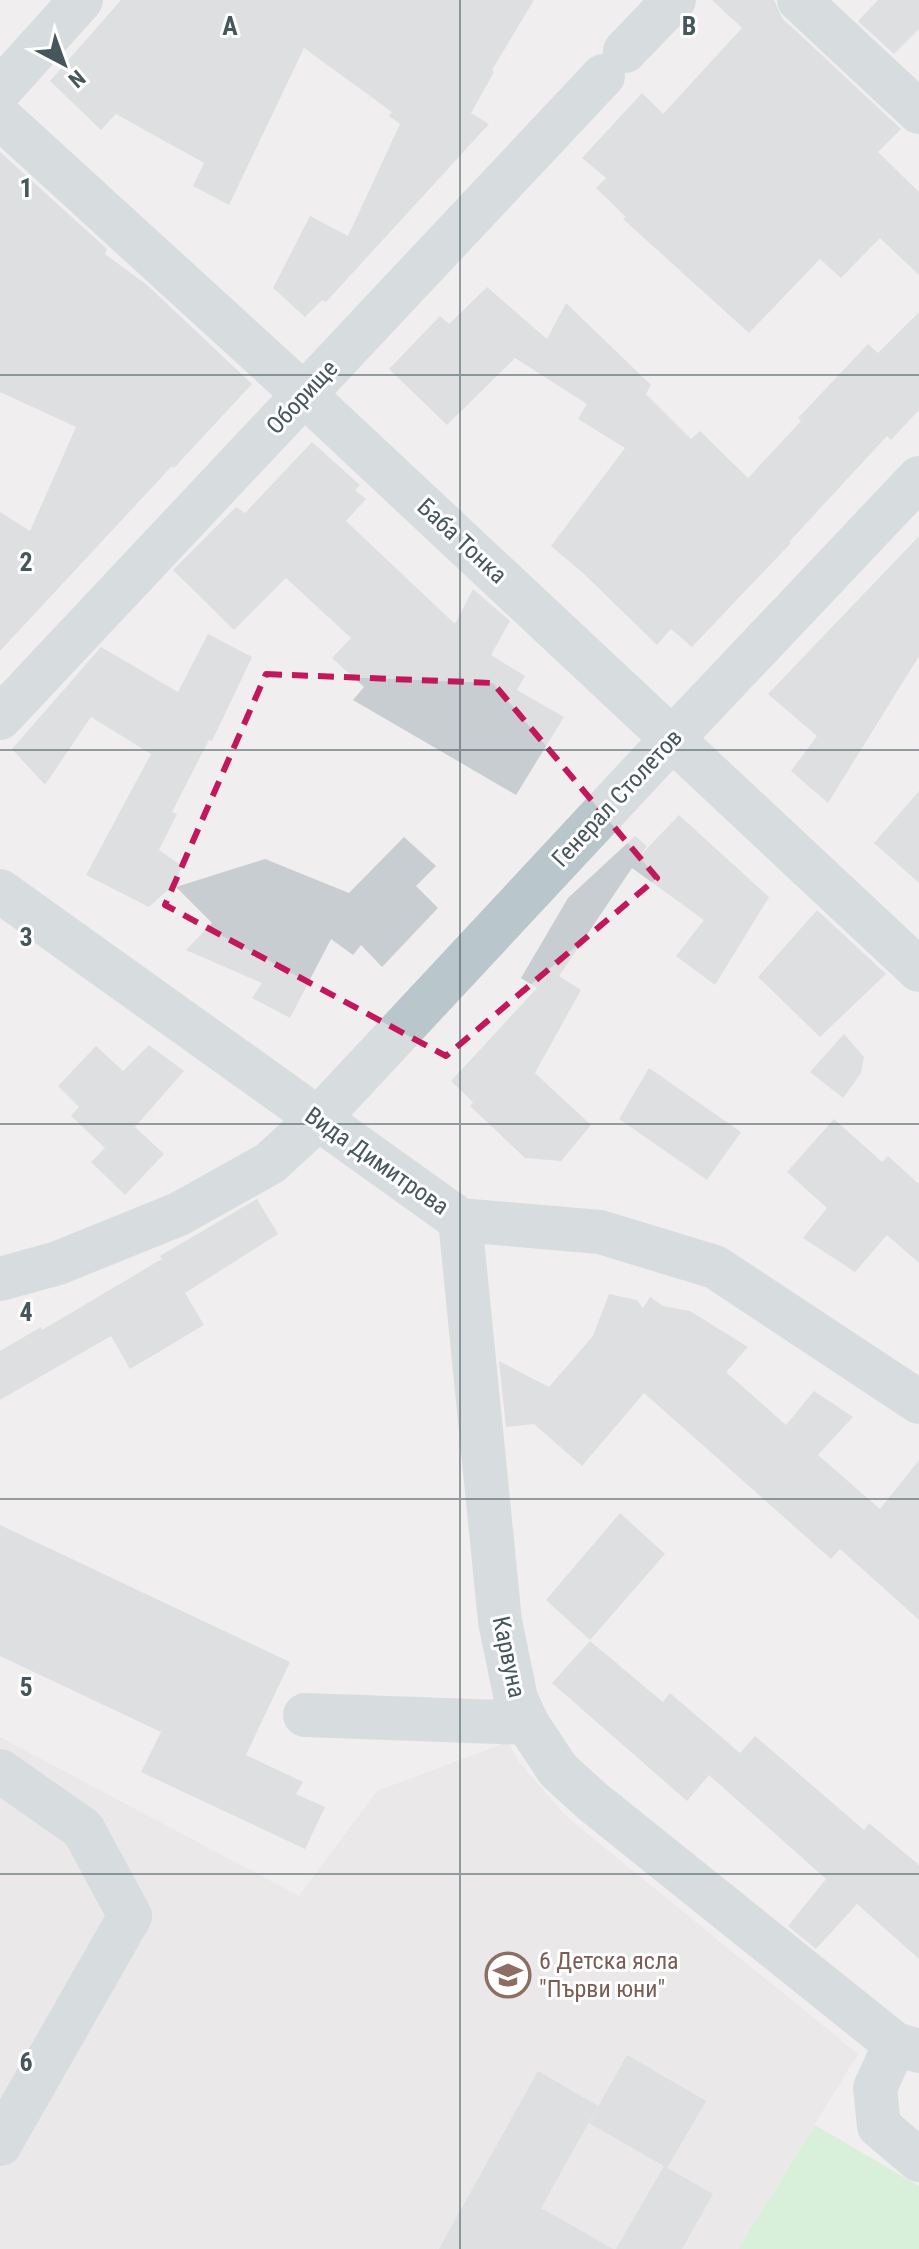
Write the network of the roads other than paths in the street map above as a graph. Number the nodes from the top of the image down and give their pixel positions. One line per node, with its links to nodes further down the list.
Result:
1 (81, 0): 4 (street)
2 (674, 0): 7 (street, Оборище)
3 (799, 0): 5 (street)
4 (0, 90)
5 (919, 112)
6 (0, 117): 7 (street, Баба Тонка)
7 (304, 395): 9 (street, Оборище); 10 (street, Баба Тонка)
8 (919, 478): 10 (street, Генерал Столетов)
9 (0, 718)
10 (673, 738): 12 (street, Баба Тонка); 13 (street, Генерал Столетов)
11 (0, 891): 13 (street, Вида Димитрова)
12 (919, 970)
13 (317, 1120): 14 (street, Вида Димитрова); 15 (street, Генерал Столетов)
14 (460, 1220): 16 (street, Вида Димитрова); 18 (street, Карвуна)
15 (0, 1279)
16 (919, 1402)
17 (305, 1715): 18 (street)
18 (527, 1723): 20 (street, Карвуна)
19 (0, 1771): 21 (street)
20 (907, 2048): 22 (street)
21 (0, 2144)
22 (919, 2160)

